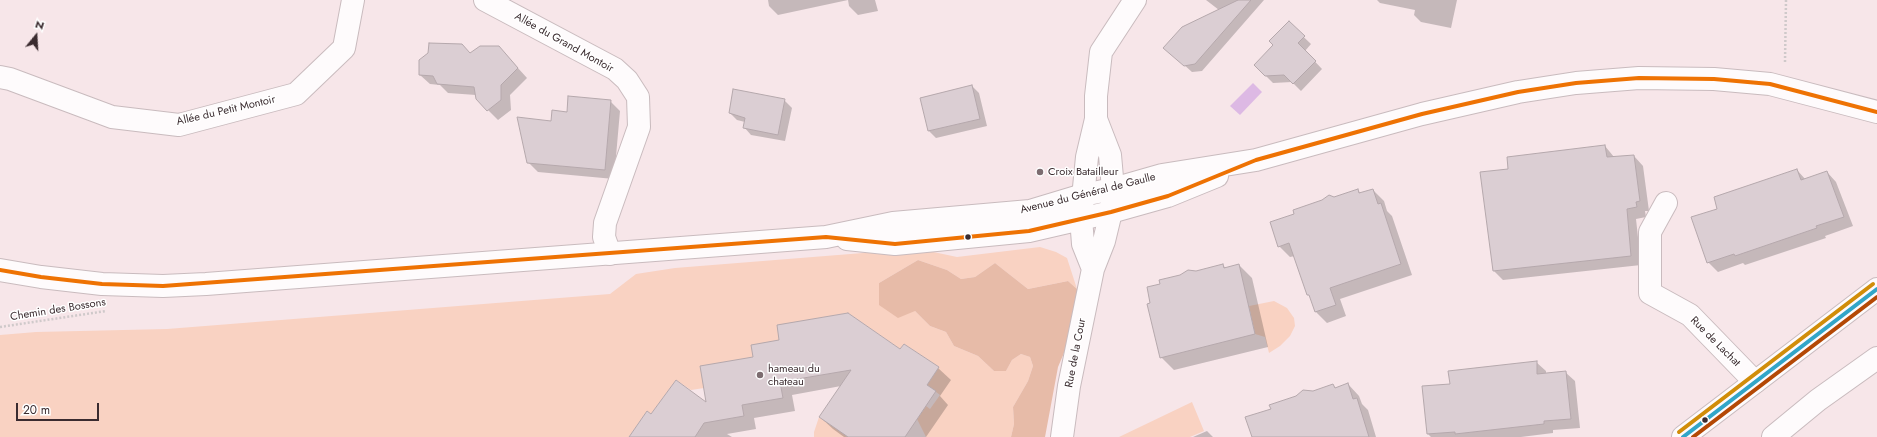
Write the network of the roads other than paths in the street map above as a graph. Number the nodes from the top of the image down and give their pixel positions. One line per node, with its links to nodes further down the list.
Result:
1 (353, 0): 4 (street, Allée du Petit Montoir)
2 (485, 0): 14 (street, Allée du Grand Montoir)
3 (1135, 0): 6 (street)
4 (0, 77)
5 (1877, 112): 7 (street, Avenue du Général de Gaulle)
6 (1096, 119): 8 (street, Rue de la Cour); 9 (street)
7 (1256, 160): 8 (street, Avenue du Général de Gaulle); 11 (street, Avenue du Général de Gaulle)
8 (1113, 189): 9 (street, Avenue du Général de Gaulle); 11 (street, Rue de la Cour)
9 (1083, 195): 12 (street); 13 (street, Avenue du Général de Gaulle)
10 (1666, 202): 19 (street, Rue de Lachat)
11 (1111, 212): 12 (street, Avenue du Général de Gaulle); 15 (street, Rue de la Cour)
12 (1081, 218): 13 (street, Avenue du Général de Gaulle); 15 (street)
13 (826, 237): 14 (street, Avenue du Général de Gaulle)
14 (610, 254): 16 (street, Avenue du Général de Gaulle)
15 (1093, 269): 20 (street, Rue de la Cour)
16 (0, 270)
17 (1877, 289): 19 (street)
18 (1877, 358): 22 (street)
19 (1756, 382): 21 (street)
20 (1062, 437)
21 (1683, 437)
22 (1773, 437)

